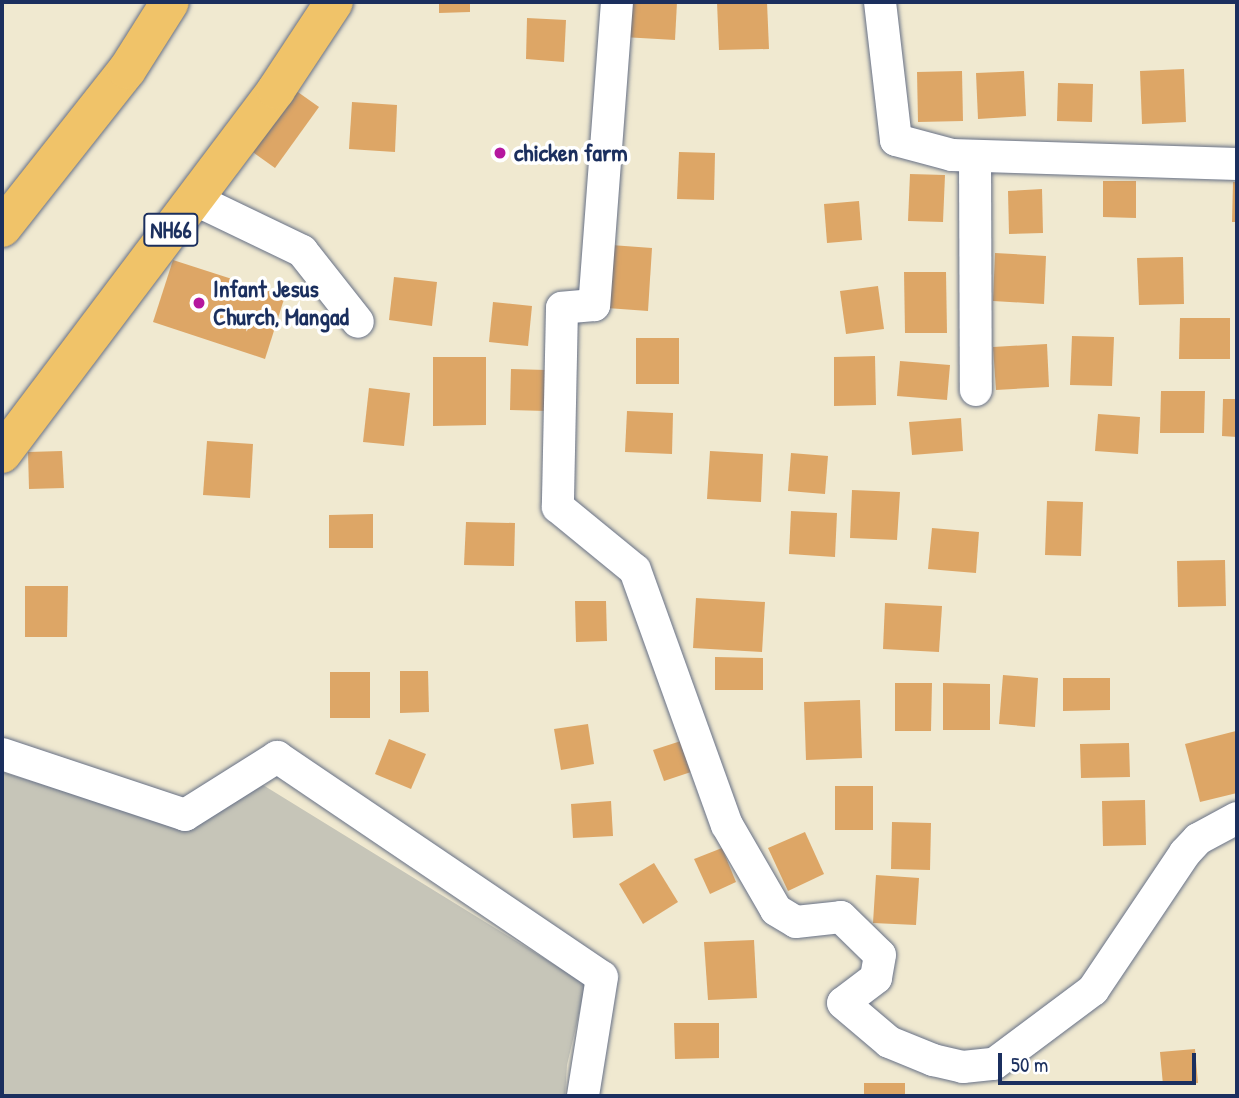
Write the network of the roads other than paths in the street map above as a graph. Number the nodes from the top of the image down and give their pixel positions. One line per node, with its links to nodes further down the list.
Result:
1 (170, 2): 8 (highway)
2 (334, 2): 7 (highway, NH66)
3 (617, 2): 13 (street)
4 (880, 2): 5 (street)
5 (975, 156): 6 (street); 10 (street)
6 (1237, 164)
7 (194, 199): 9 (street); 11 (highway, NH66)
8 (2, 228)
9 (358, 322)
10 (976, 390)
11 (2, 454)
12 (2, 754): 14 (street)
13 (1237, 818)
14 (583, 1096)

